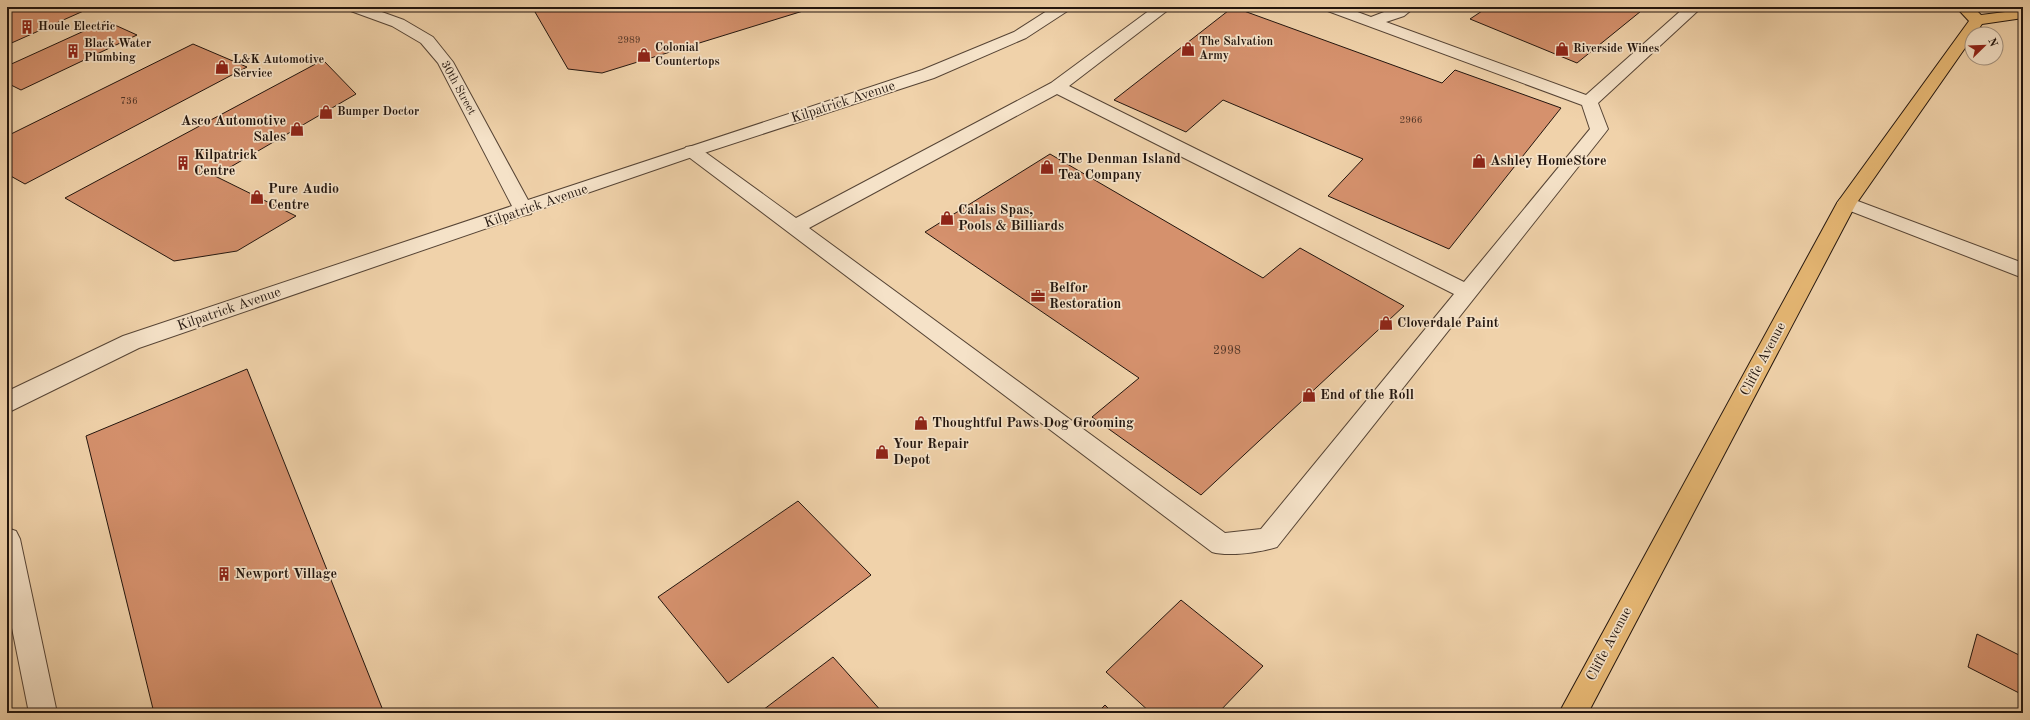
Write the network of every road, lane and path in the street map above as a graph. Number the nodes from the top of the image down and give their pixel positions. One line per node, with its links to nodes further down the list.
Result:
1 (353, 7): 14 (street, 30th Street)
2 (1064, 7): 12 (street, Kilpatrick Avenue)
3 (1164, 7): 10 (street)
4 (1330, 7): 9 (street)
5 (1407, 7): 9 (street)
6 (1694, 7): 11 (street)
7 (2023, 8): 8 (main road, Cliffe Avenue)
8 (1970, 13): 13 (main road, Cliffe Avenue)
9 (1371, 22): 11 (street)
10 (1057, 87): 15 (street); 17 (street)
11 (1589, 102): 17 (street)
12 (692, 152): 14 (street, Kilpatrick Avenue); 15 (street)
13 (1847, 202): 16 (street); 21 (main road, Cliffe Avenue)
14 (524, 210): 18 (street, Kilpatrick Avenue)
15 (795, 227): 17 (street)
16 (2023, 271)
17 (1468, 292)
18 (7, 404)
19 (7, 539): 20 (street)
20 (43, 713)
21 (1573, 713)

